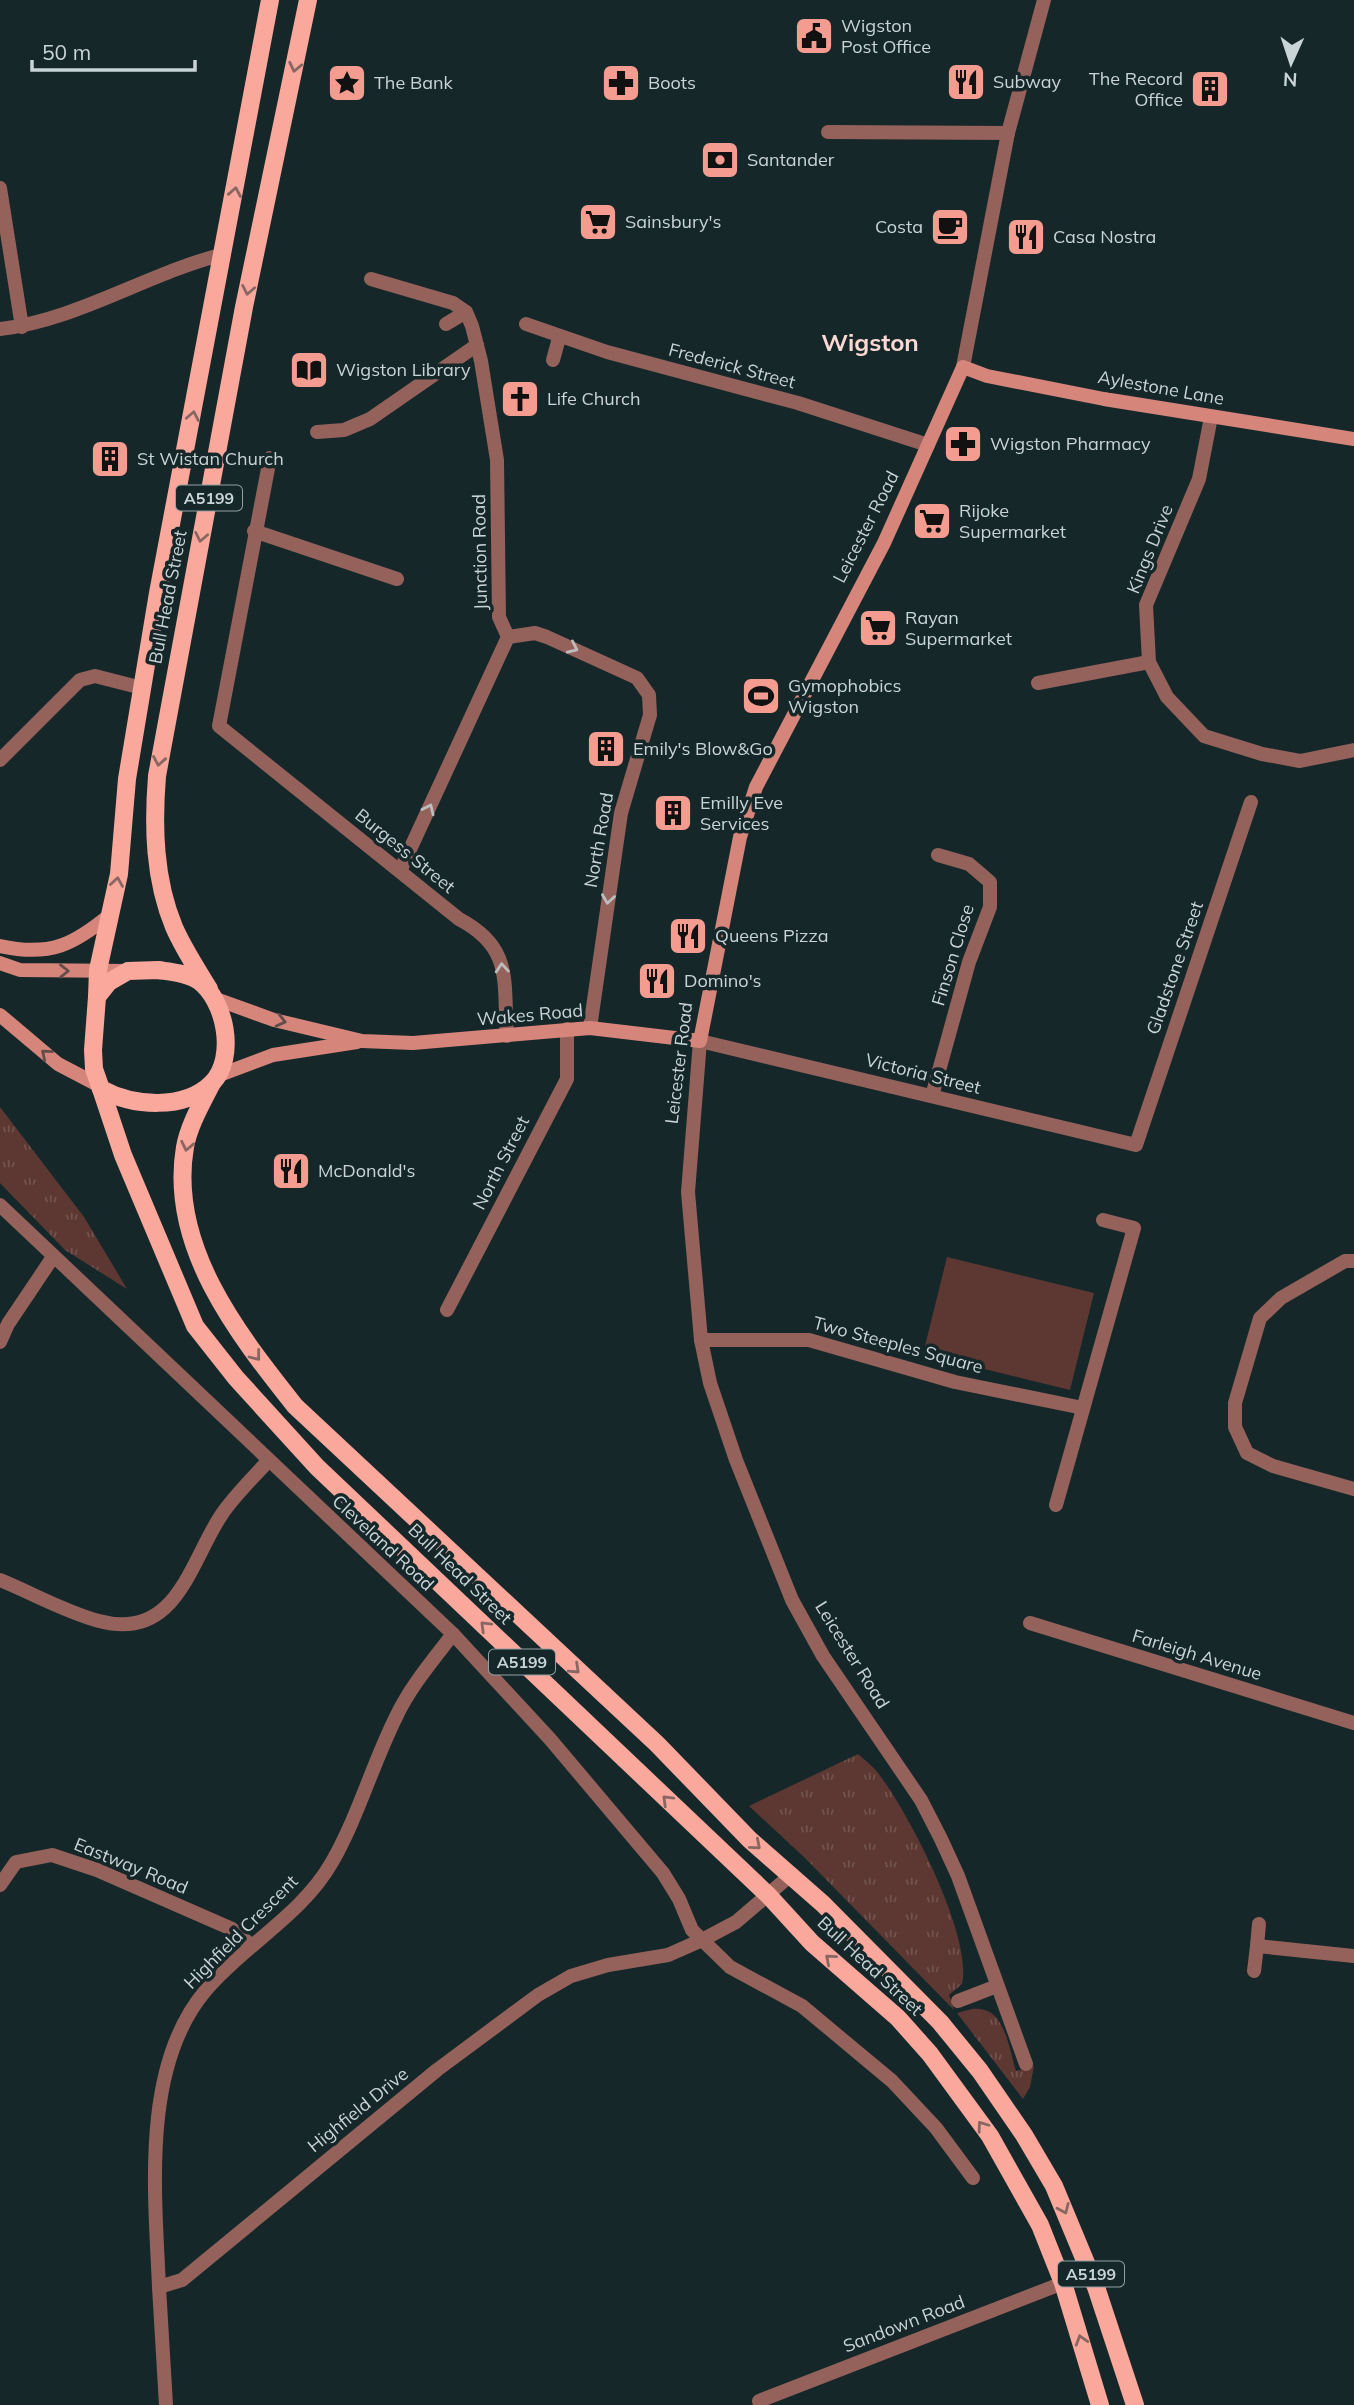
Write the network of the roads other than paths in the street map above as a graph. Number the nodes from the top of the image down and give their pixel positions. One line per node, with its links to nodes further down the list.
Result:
1 (270, 0): 7 (main road, Bull Head Street / A5199, one-way to 1)
2 (308, 0): 39 (main road, Bull Head Street / A5199, one-way to 39)
3 (1044, 0): 5 (street, Leicester Road)
4 (828, 132): 5 (street)
5 (1008, 133): 17 (street, Leicester Road)
6 (0, 188): 12 (street)
7 (224, 254): 12 (street); 28 (main road, Bull Head Street / A5199, one-way to 7)
8 (371, 279): 9 (street)
9 (466, 312): 10 (street); 15 (street, Junction Road)
10 (446, 324)
11 (526, 324): 14 (street, Frederick Street)
12 (22, 327): 13 (street)
13 (0, 329)
14 (559, 338): 16 (street); 21 (street, Frederick Street)
15 (477, 345): 19 (street); 25 (street, Junction Road)
16 (553, 359)
17 (963, 367): 18 (main road, Aylestone Lane); 21 (main road, Leicester Road)
18 (1211, 416): 20 (main road, Aylestone Lane); 26 (street, Kings Drive)
19 (317, 432)
20 (1354, 439)
21 (928, 444): 46 (main road, Leicester Road)
22 (270, 458): 23 (street)
23 (254, 531): 24 (street); 33 (street, Burgess Street)
24 (397, 579)
25 (508, 637): 33 (street, one-way to 25); 43 (street, North Road, one-way to 43)
26 (1149, 662): 27 (street); 29 (street, Kings Drive)
27 (1038, 682)
28 (142, 688): 30 (street); 34 (main road, Bull Head Street / A5199, one-way to 28)
29 (1354, 750)
30 (0, 760)
31 (1251, 802): 50 (street, Gladstone Street)
32 (938, 855): 49 (street, Finson Close)
33 (400, 871): 44 (street, Burgess Street, one-way to 33)
34 (112, 913): 35 (main road); 37 (main road, Bull Head Street / A5199)
35 (0, 946)
36 (0, 963): 37 (main road, one-way to 37)
37 (98, 970): 38 (main road); 40 (main road, Bull Head Street / A5199)
38 (128, 971): 39 (main road); 40 (main road)
39 (213, 994): 45 (main road, Wakes Road, one-way to 45); 47 (main road)
40 (97, 997): 48 (main road)
41 (0, 1015): 48 (main road, one-way to 41)
42 (567, 1028): 43 (main road, Wakes Road); 44 (main road, Wakes Road); 55 (street, North Street)
43 (590, 1028): 46 (main road, Wakes Road)
44 (507, 1036): 45 (main road, Wakes Road)
45 (362, 1041): 47 (main road, Wakes Road)
46 (700, 1041): 49 (street, Victoria Street); 56 (street, Leicester Road)
47 (214, 1079): 48 (main road); 66 (main road, Bull Head Street / A5199, one-way to 66)
48 (99, 1087): 68 (main road, Bull Head Street / A5199, one-way to 48)
49 (932, 1096): 50 (street, Victoria Street)
50 (1136, 1145)
51 (0, 1205): 53 (street, Cleveland Road)
52 (1103, 1220): 58 (street)
53 (53, 1257): 57 (street); 59 (street, Cleveland Road)
54 (1354, 1261): 60 (street)
55 (447, 1310)
56 (701, 1340): 58 (street, Two Steeples Square); 75 (street, Leicester Road)
57 (0, 1342)
58 (1083, 1408): 61 (street)
59 (268, 1461): 62 (street); 64 (street, Cleveland Road)
60 (1354, 1489)
61 (1056, 1506)
62 (0, 1580)
63 (1030, 1623): 65 (street, Farleigh Avenue)
64 (453, 1634): 70 (street, Cleveland Road); 71 (street, Highfield Crescent)
65 (1354, 1723)
66 (792, 1874): 68 (street, Highfield Drive); 84 (main road, Bull Head Street / A5199, one-way to 84)
67 (0, 1885): 71 (street, Eastway Road)
68 (769, 1896): 70 (street, Highfield Drive); 79 (main road, Bull Head Street / A5199, one-way to 68)
69 (1259, 1924): 72 (street)
70 (702, 1940): 78 (street); 80 (street, Highfield Drive)
71 (251, 1945): 80 (street, Highfield Crescent)
72 (1256, 1945): 73 (street); 74 (street)
73 (1354, 1956)
74 (1254, 1971)
75 (997, 1986): 76 (street); 77 (street, Leicester Road)
76 (958, 2001)
77 (1026, 2064)
78 (973, 2178)
79 (1063, 2283): 81 (street, Sandown Road); 83 (main road, A5199, one-way to 79)
80 (159, 2287): 82 (street)
81 (760, 2403)
82 (166, 2405)
83 (1100, 2405)
84 (1135, 2405)

